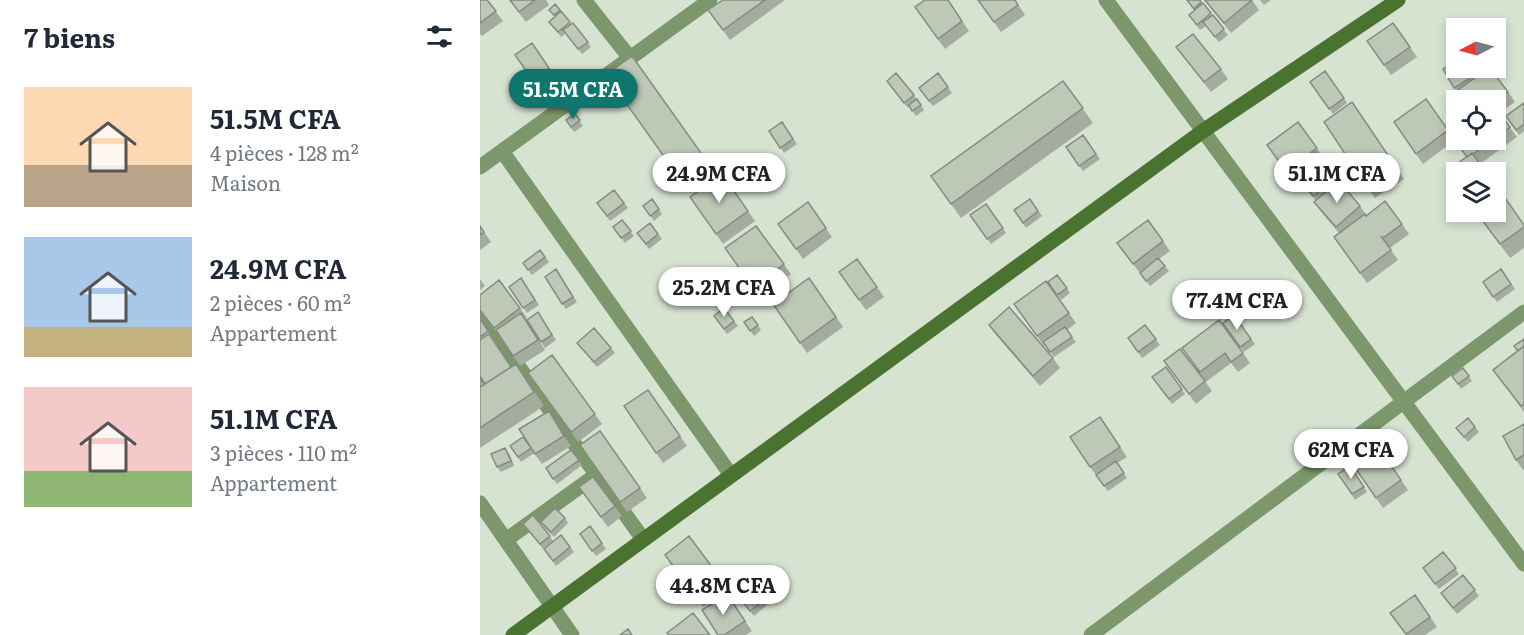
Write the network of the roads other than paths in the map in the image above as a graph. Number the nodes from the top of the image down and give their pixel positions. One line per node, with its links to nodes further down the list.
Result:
1 (584, 0): 5 (street)
2 (710, 0): 5 (street)
3 (1106, 0): 6 (street)
4 (1398, 0): 6 (street)
5 (630, 58): 7 (street)
6 (1203, 131): 11 (street); 13 (street)
7 (502, 151): 8 (street); 13 (street)
8 (480, 167)
9 (1524, 312): 11 (street)
10 (480, 313): 12 (street)
11 (1404, 401): 17 (street); 21 (street)
12 (597, 475): 15 (street); 16 (street)
13 (731, 475): 15 (street)
14 (480, 503): 16 (street)
15 (643, 539): 18 (street)
16 (506, 540): 18 (street)
17 (1524, 564)
18 (552, 607): 19 (street); 20 (street)
19 (513, 635)
20 (572, 635)
21 (1091, 635)

